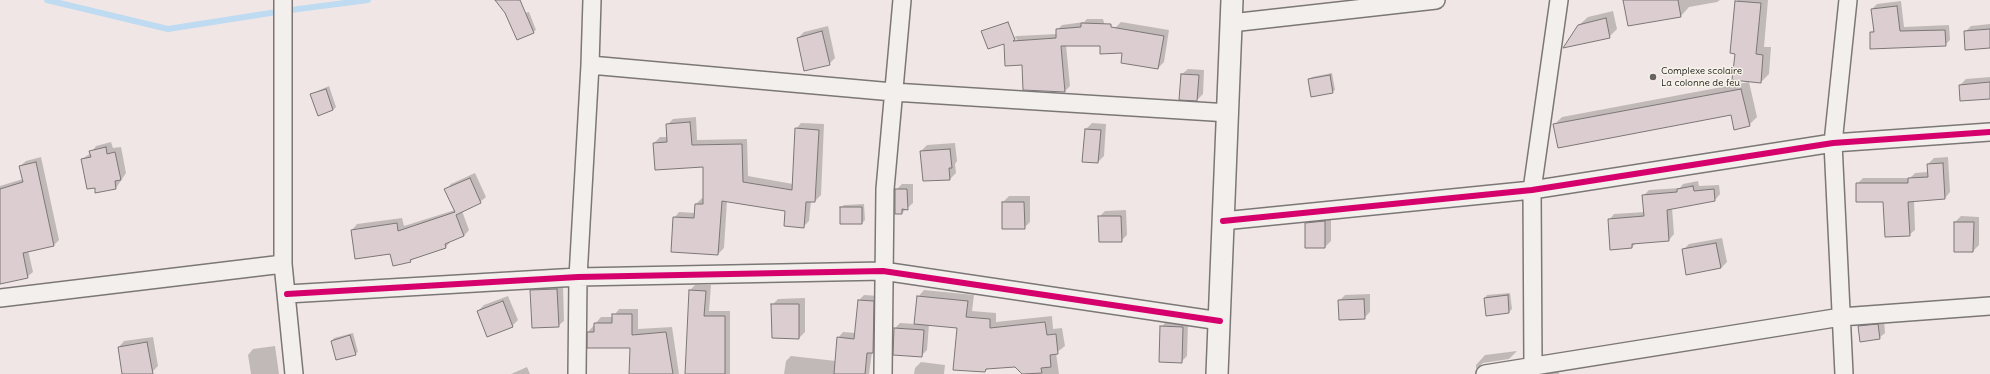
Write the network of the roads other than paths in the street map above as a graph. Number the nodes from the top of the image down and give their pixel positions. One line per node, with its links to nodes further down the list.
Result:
1 (284, 0): 16 (street)
2 (592, 0): 9 (street)
3 (902, 0): 10 (street)
4 (1232, 0): 8 (street)
5 (1436, 0): 8 (street)
6 (1559, 0): 14 (street)
7 (1848, 0): 13 (street)
8 (1231, 23): 11 (street)
9 (590, 65): 10 (street); 18 (street)
10 (893, 92): 11 (street); 17 (street)
11 (1229, 114): 15 (street)
12 (1990, 132): 13 (street)
13 (1833, 143): 14 (street); 22 (street)
14 (1532, 190): 15 (street); 24 (street)
15 (1223, 221): 23 (street)
16 (283, 264): 19 (street); 20 (street)
17 (883, 271): 18 (street); 23 (street); 27 (street)
18 (578, 277): 19 (street); 26 (street)
19 (287, 294): 25 (street)
20 (0, 298)
21 (1990, 306): 22 (street)
22 (1841, 317): 24 (street); 30 (street)
23 (1220, 321): 28 (street)
24 (1533, 367): 29 (street)
25 (294, 374)
26 (577, 374)
27 (883, 374)
28 (1217, 374)
29 (1486, 374)
30 (1844, 374)

